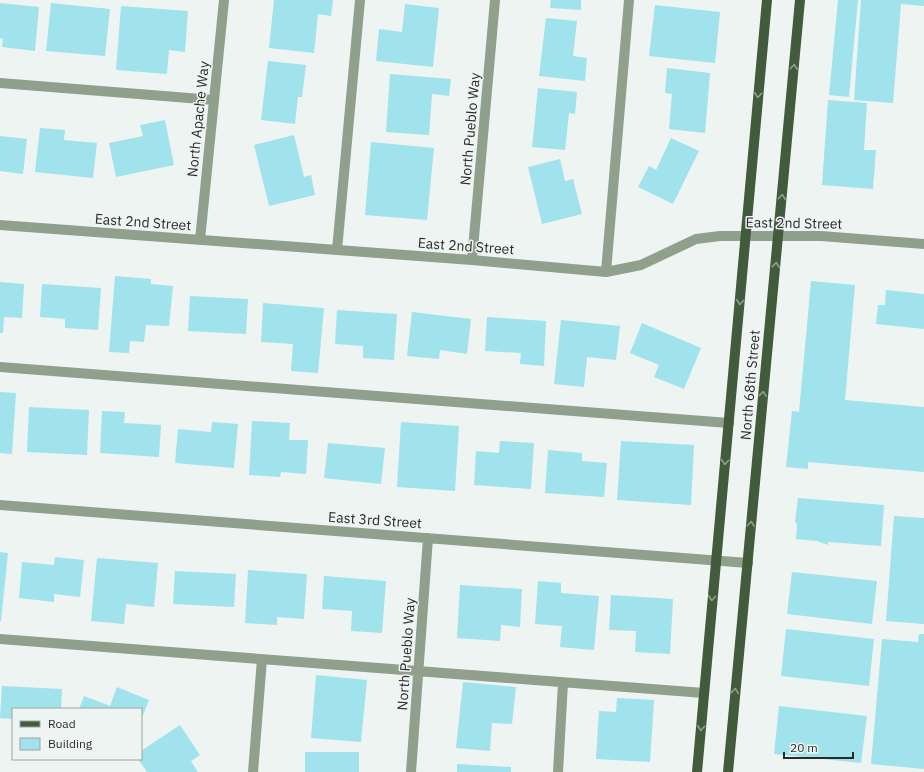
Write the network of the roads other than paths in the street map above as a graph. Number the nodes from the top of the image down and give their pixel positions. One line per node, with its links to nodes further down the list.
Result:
1 (224, 0): 8 (street, North Apache Way)
2 (360, 0): 14 (street)
3 (495, 0): 15 (street, North Pueblo Way)
4 (629, 0): 16 (street)
5 (767, 0): 10 (main road, North 68th Street, one-way to 10)
6 (800, 0): 11 (main road, North 68th Street, one-way to 6)
7 (0, 83): 8 (street)
8 (214, 100): 12 (street, North Apache Way)
9 (0, 226): 12 (street, East 2nd Street)
10 (746, 236): 11 (street, East 2nd Street); 16 (street, East 2nd Street); 18 (main road, North 68th Street, one-way to 18)
11 (778, 236): 13 (street, East 2nd Street); 22 (main road, North 68th Street, one-way to 11)
12 (200, 240): 14 (street, East 2nd Street)
13 (924, 244)
14 (337, 250): 15 (street, East 2nd Street)
15 (472, 260): 16 (street, East 2nd Street)
16 (606, 272)
17 (0, 367): 18 (street)
18 (729, 423): 21 (main road, North 68th Street, one-way to 21)
19 (0, 505): 20 (street, East 3rd Street)
20 (428, 538): 21 (street, East 3rd Street); 25 (street, North Pueblo Way)
21 (715, 559): 22 (street, East 3rd Street); 27 (main road, North 68th Street, one-way to 27)
22 (748, 563): 32 (main road, North 68th Street, one-way to 22)
23 (0, 639): 24 (street)
24 (262, 659): 25 (street); 28 (street)
25 (418, 671): 26 (street); 29 (street, North Pueblo Way)
26 (563, 682): 27 (street); 30 (street)
27 (704, 693): 31 (main road, North 68th Street, one-way to 31)
28 (252, 772)
29 (411, 772)
30 (558, 772)
31 (697, 772)
32 (728, 772)

